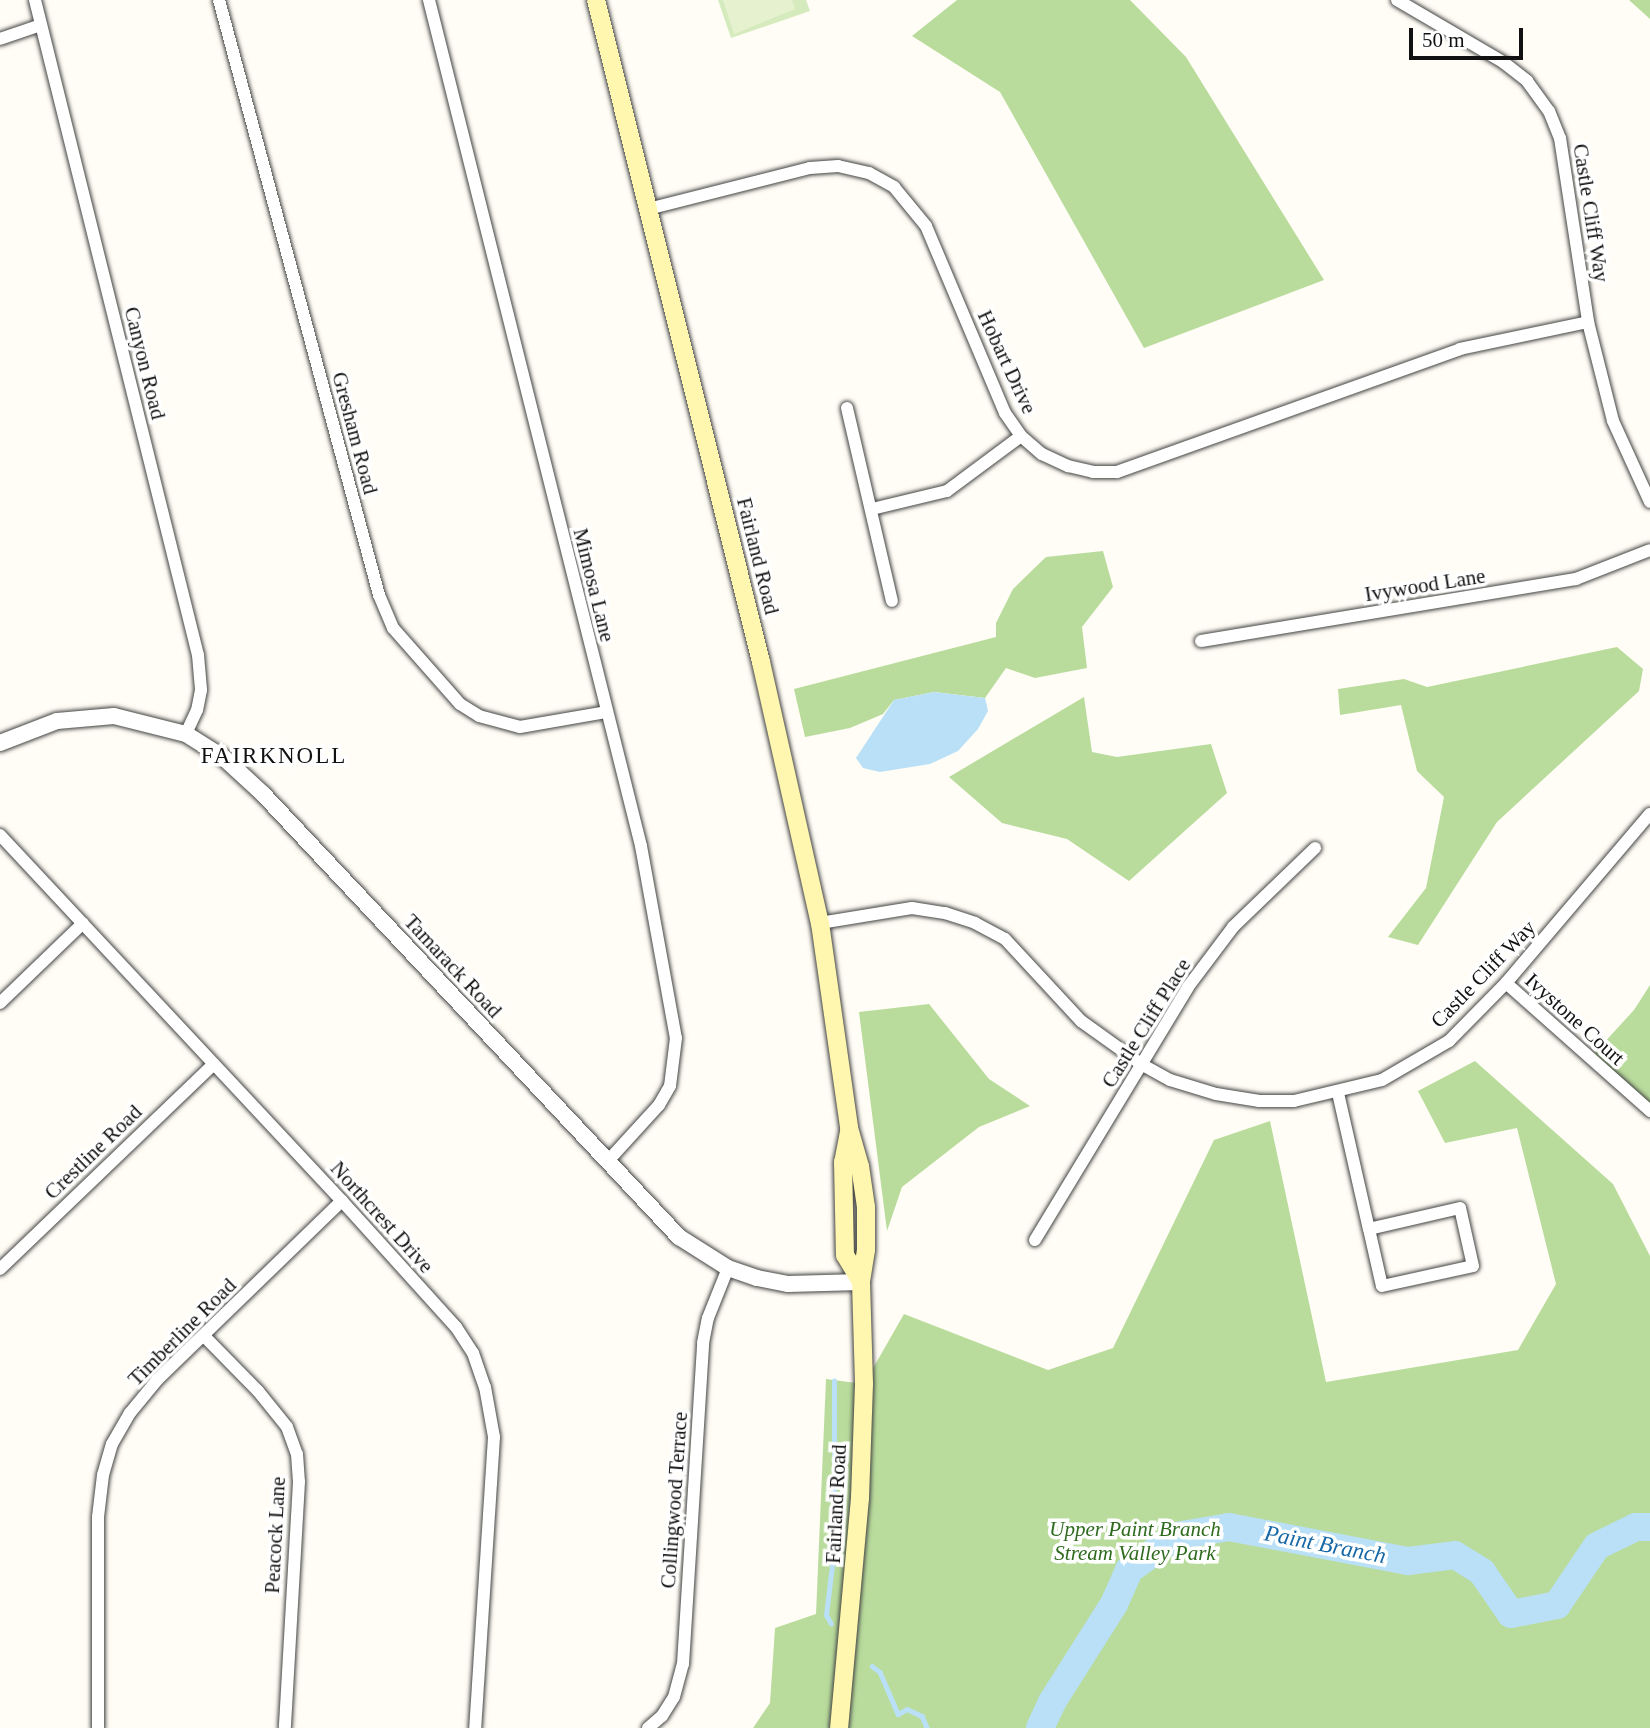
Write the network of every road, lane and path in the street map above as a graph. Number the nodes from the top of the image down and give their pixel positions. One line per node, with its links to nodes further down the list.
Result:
1 (35, 0): 6 (street, Canyon Road)
2 (219, 0): 17 (street, Gresham Road)
3 (429, 0): 17 (street, Mimosa Lane)
4 (596, 0): 8 (main road, Fairland Road)
5 (1396, 0): 9 (street, Castle Cliff Way)
6 (41, 25): 7 (street); 18 (street, Canyon Road)
7 (0, 39)
8 (648, 209): 11 (street, Hobart Drive); 24 (main road, Fairland Road)
9 (1588, 322): 11 (street, Hobart Drive); 12 (street, Castle Cliff Way)
10 (847, 408): 13 (street)
11 (1021, 436): 13 (street)
12 (1650, 502)
13 (872, 509): 15 (street)
14 (1650, 550): 16 (street, Ivywood Lane)
15 (892, 601)
16 (1201, 641)
17 (606, 712): 31 (street, Mimosa Lane)
18 (186, 734): 19 (street, Tamarack Road); 31 (street, Tamarack Road)
19 (0, 743)
20 (1650, 814): 25 (street, Castle Cliff Way)
21 (0, 835): 23 (street, Northcrest Drive)
22 (1315, 848): 28 (street, Castle Cliff Place)
23 (83, 923): 26 (street); 27 (street, Northcrest Drive)
24 (820, 923): 28 (street, Castle Cliff Way); 37 (main road, Fairland Road)
25 (1506, 983): 29 (street, Castle Cliff Way); 30 (street, Ivystone Court)
26 (0, 1003)
27 (214, 1064): 32 (street, Northcrest Drive); 36 (street, Crestline Road)
28 (1141, 1064): 29 (street, Castle Cliff Way); 34 (street, Castle Cliff Place)
29 (1338, 1093): 33 (street)
30 (1650, 1111)
31 (607, 1162): 35 (street, Tamarack Road)
32 (342, 1201): 38 (street, Timberline Road); 41 (street, Northcrest Drive)
33 (1369, 1229): 33 (street)
34 (1035, 1240)
35 (728, 1268): 37 (street, Tamarack Road); 42 (street, Collingwood Terrace)
36 (0, 1269)
37 (861, 1282): 43 (main road, Fairland Road)
38 (204, 1336): 39 (street, Timberline Road); 40 (street, Peacock Lane)
39 (98, 1728)
40 (285, 1728)
41 (475, 1728)
42 (648, 1728)
43 (839, 1728)

